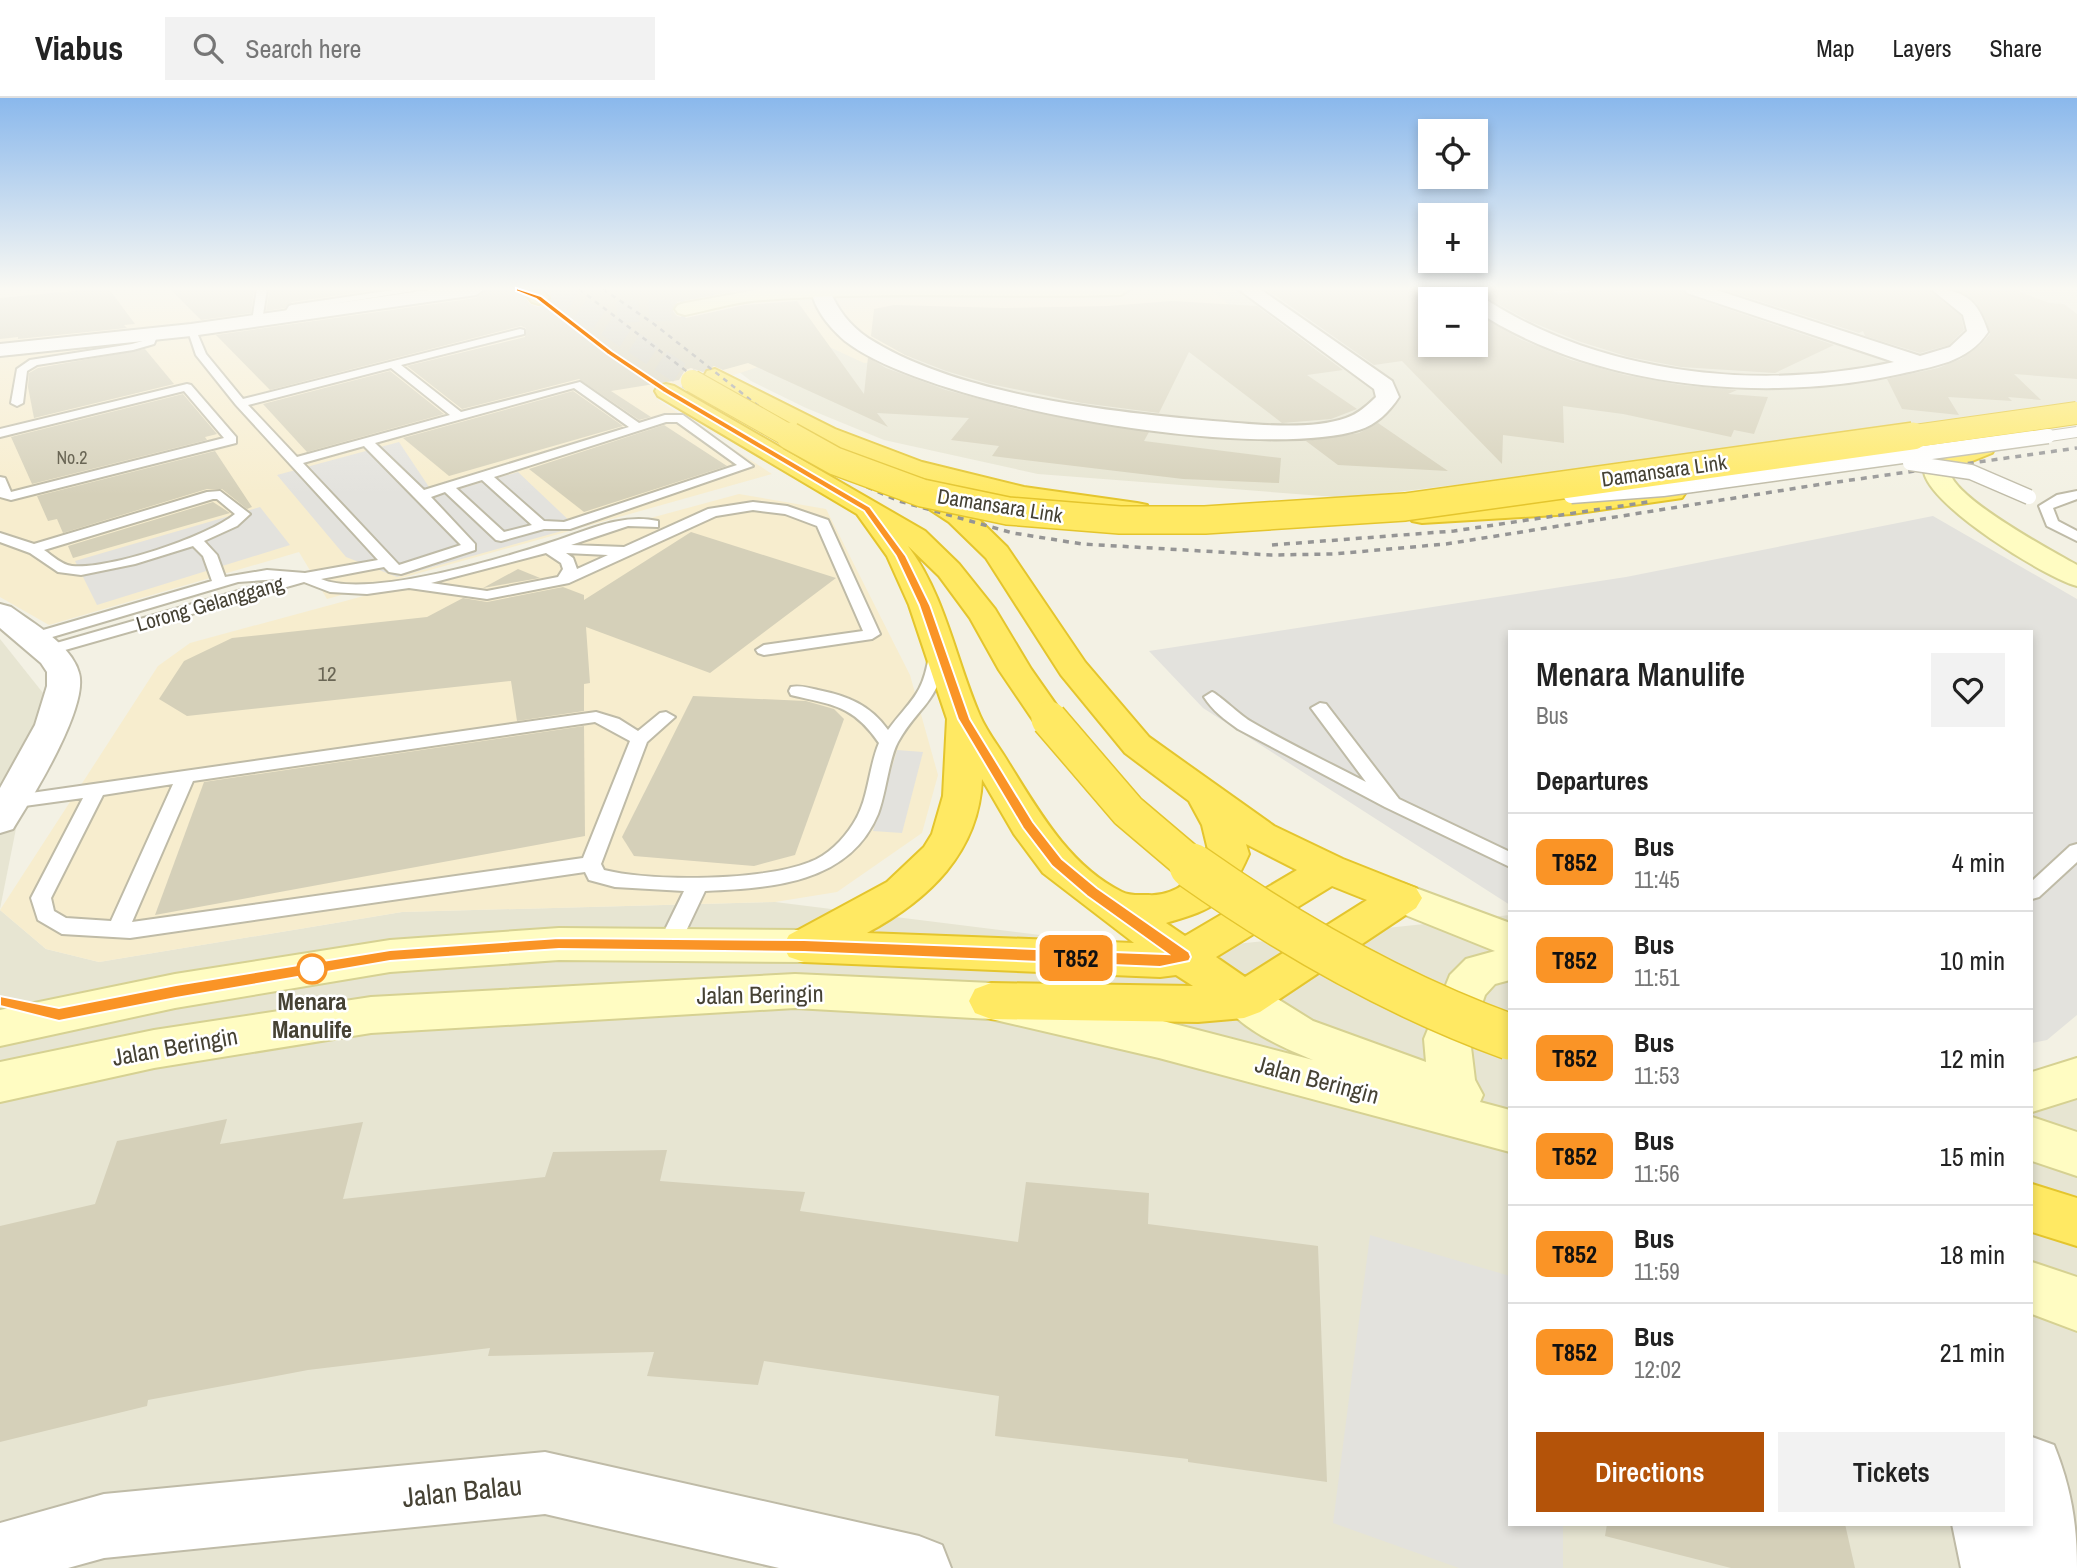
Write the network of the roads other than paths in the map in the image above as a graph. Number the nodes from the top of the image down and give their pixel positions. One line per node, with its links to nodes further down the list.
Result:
1 (65, 358): 13 (lane)
2 (203, 358): 12 (lane)
3 (418, 358): 10 (lane)
4 (890, 358): 5 (street)
5 (1344, 358)
6 (1603, 358): 9 (street)
7 (1903, 358): 9 (street)
8 (1938, 358): 9 (street)
9 (1919, 363)
10 (393, 364): 12 (lane); 15 (lane)
11 (666, 391): 32 (highway)
12 (240, 403): 23 (lane)
13 (0, 406)
14 (2077, 413): 33 (highway, Damansara Link, bridge)
15 (458, 416): 17 (lane); 21 (lane)
16 (2077, 423): 33 (highway, Damansara Link)
17 (637, 427): 26 (lane); 35 (lane)
18 (0, 433): 27 (lane)
19 (2077, 433): 22 (highway); 25 (lane, bridge)
20 (843, 441): 33 (highway, Damansara Link); 33 (highway, Damansara Link, bridge); 62 (highway)
21 (367, 442): 23 (lane); 29 (lane)
22 (1983, 448): 24 (highway); 33 (highway)
23 (294, 462): 42 (lane)
24 (1946, 463): 44 (street)
25 (1834, 466): 31 (lane, bridge); 33 (lane, bridge)
26 (484, 475): 28 (lane); 35 (lane)
27 (0, 481)
28 (447, 487): 29 (lane); 35 (lane)
29 (422, 495): 42 (lane)
30 (2077, 495): 31 (lane)
31 (2046, 506): 37 (lane)
32 (867, 509): 50 (highway); 83 (highway, bridge)
33 (1414, 511)
34 (653, 524): 39 (lane)
35 (540, 525)
36 (0, 537): 40 (lane)
37 (2077, 537)
38 (196, 541): 40 (lane); 40 (lane); 46 (lane)
39 (548, 548): 41 (lane); 45 (lane); 47 (lane)
40 (32, 549)
41 (628, 551): 45 (lane); 51 (lane)
42 (388, 562): 43 (lane)
43 (305, 577): 46 (lane, Lorong Gelanggang); 47 (lane); 49 (lane, Lorong Gelanggang)
44 (2077, 577)
45 (564, 580): 47 (lane)
46 (220, 583): 49 (lane, Lorong Gelanggang)
47 (409, 584)
48 (0, 613): 49 (street)
49 (38, 645): 61 (street)
50 (938, 645): 56 (highway); 58 (lane)
51 (764, 650)
52 (797, 691): 58 (lane)
53 (1212, 697): 63 (lane)
54 (1320, 708): 63 (lane)
55 (666, 717): 57 (lane)
56 (964, 719): 71 (highway); 75 (highway)
57 (639, 740): 59 (lane); 66 (lane)
58 (888, 743): 68 (lane)
59 (186, 776): 60 (lane); 72 (lane)
60 (96, 790): 61 (lane); 72 (lane)
61 (8, 795)
62 (1204, 796): 67 (highway); 71 (highway)
63 (1392, 803): 65 (lane)
64 (2077, 851): 69 (lane)
65 (1508, 859)
66 (591, 864): 68 (lane); 72 (lane)
67 (1329, 869): 70 (highway); 76 (highway)
68 (698, 883): 74 (lane)
69 (2033, 891)
70 (1402, 898): 73 (street); 78 (highway)
71 (1115, 908): 76 (highway)
72 (118, 929)
73 (1508, 939)
74 (669, 944): 75 (street, Jalan Beringin); 81 (street, Jalan Beringin)
75 (804, 946): 76 (highway)
76 (1183, 957): 78 (highway)
77 (1508, 964): 87 (street)
78 (1244, 1000): 79 (highway); 87 (street, Jalan Beringin)
79 (991, 1001): 85 (street, Jalan Beringin); 89 (street, Jalan Beringin)
80 (0, 1002): 81 (street)
81 (59, 1014): 82 (street, Jalan Beringin)
82 (0, 1028)
83 (1508, 1036)
84 (2077, 1078): 86 (street)
85 (0, 1082)
86 (2033, 1092)
87 (1452, 1093): 88 (street, Jalan Beringin)
88 (1508, 1114)
89 (1508, 1130)
90 (2033, 1139): 91 (street)
91 (2077, 1154)
92 (2033, 1208): 93 (highway)
93 (2077, 1223)
94 (2033, 1471): 99 (street)
95 (1984, 1526): 98 (street)
96 (0, 1555): 97 (street, Jalan Balau)
97 (919, 1568)
98 (1993, 1568)
99 (2055, 1568)

